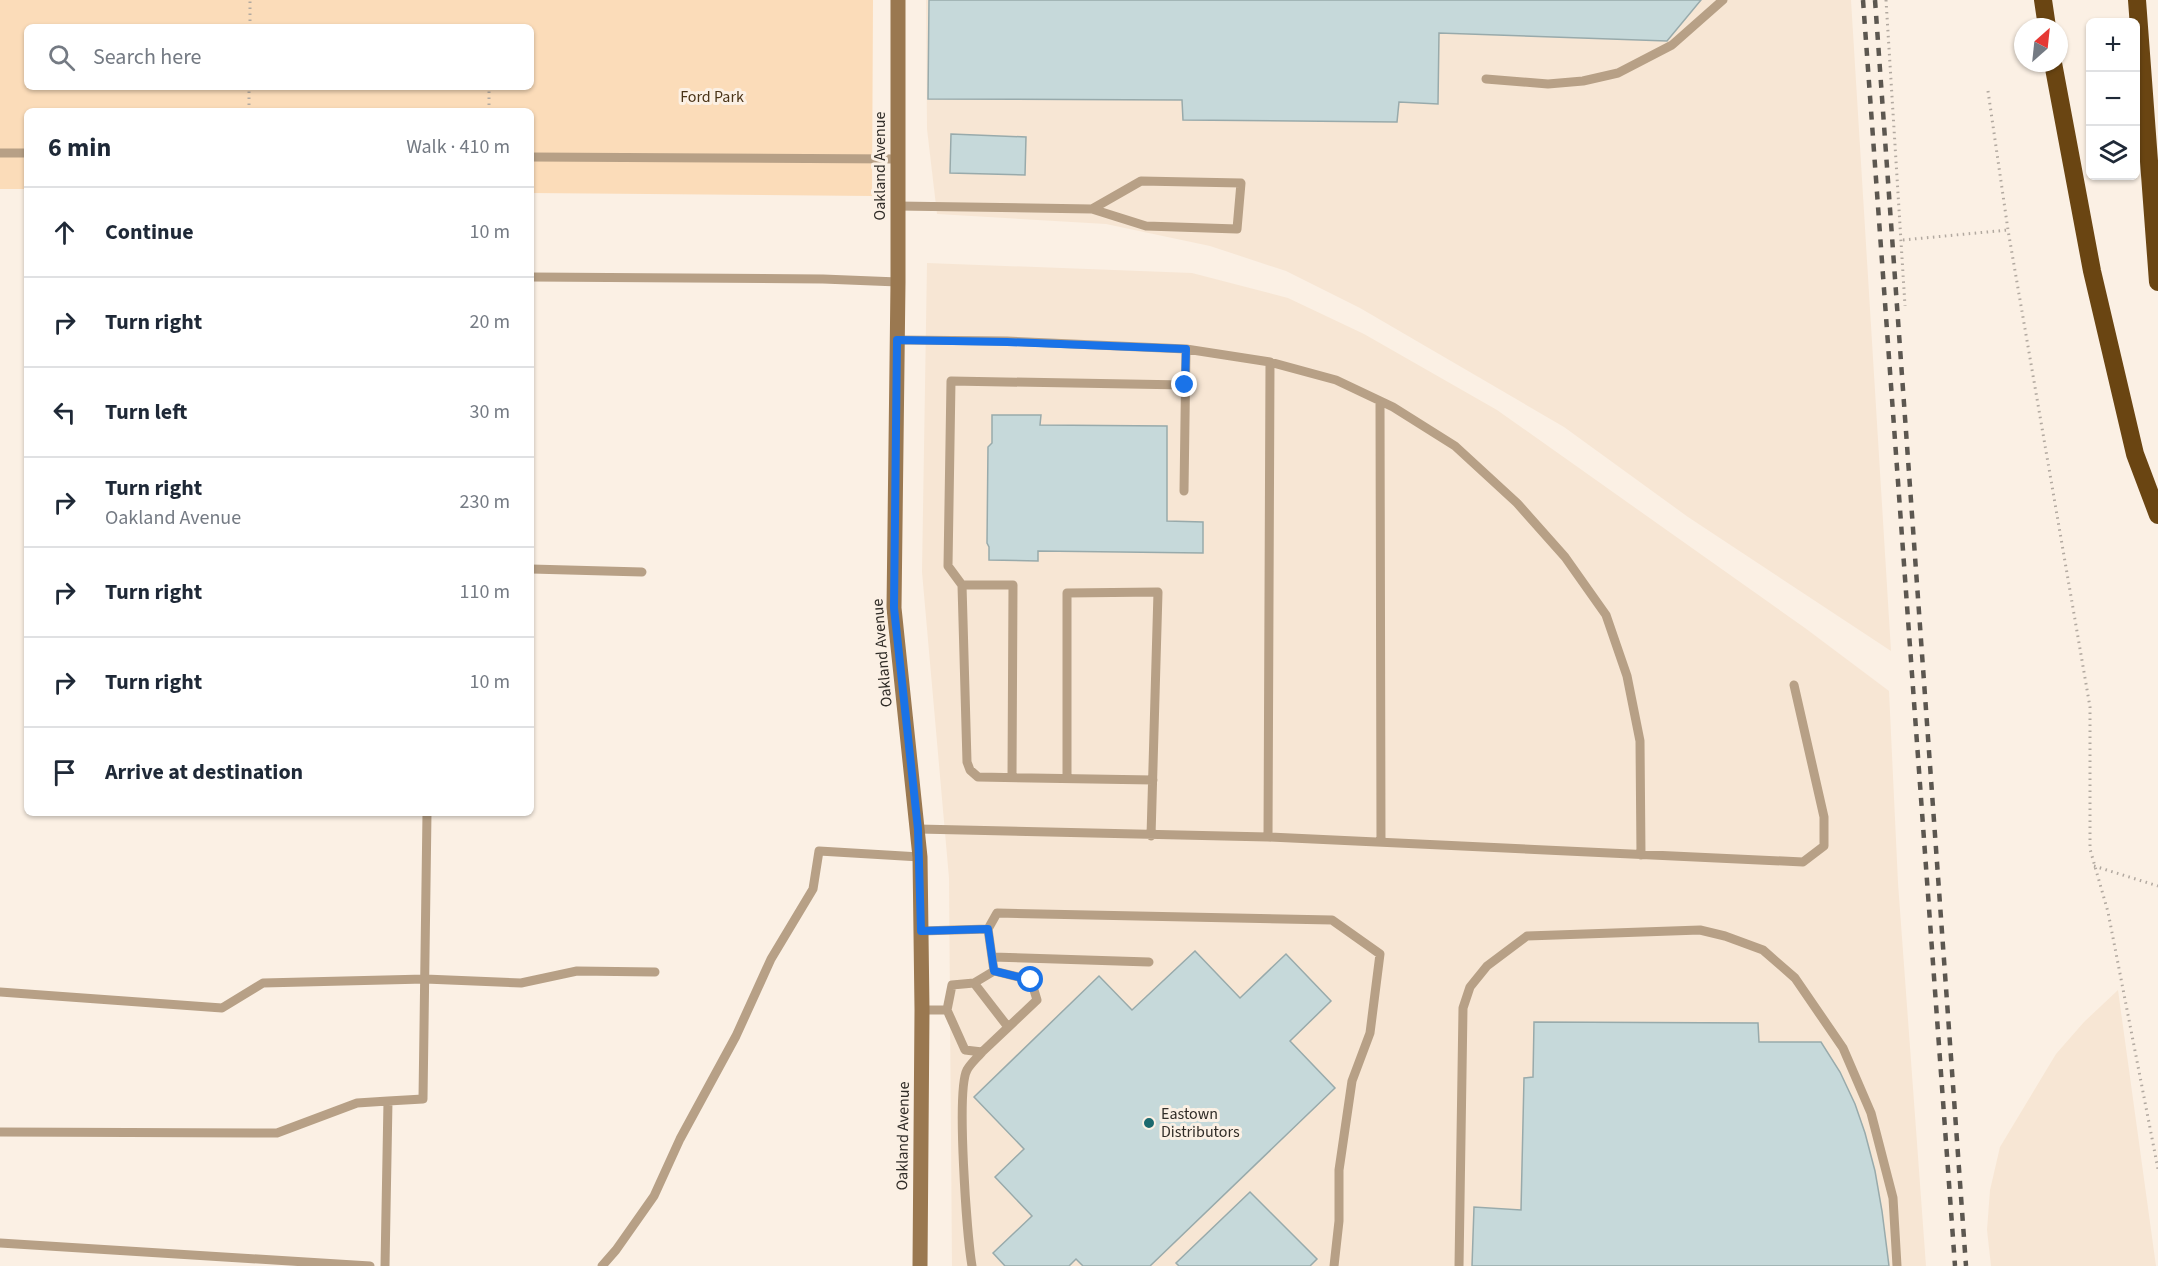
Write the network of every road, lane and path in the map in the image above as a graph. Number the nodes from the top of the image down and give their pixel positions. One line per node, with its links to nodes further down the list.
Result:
1 (250, 0): 8 (path)
2 (898, 0): 19 (street, Oakland Avenue)
3 (1723, 0): 10 (lane)
4 (1886, 0): 23 (path)
5 (2043, 0): 7 (highway)
6 (2137, 0): 26 (highway)
7 (2046, 18)
8 (250, 24)
9 (2055, 72): 34 (highway)
10 (1486, 79)
11 (249, 90): 14 (path)
12 (489, 90): 15 (path)
13 (1988, 91): 22 (path)
14 (249, 108)
15 (489, 108)
16 (0, 153): 17 (lane)
17 (24, 153)
18 (534, 157): 19 (lane)
19 (898, 159): 20 (street, Oakland Avenue)
20 (898, 206): 21 (lane); 25 (street, Oakland Avenue)
21 (1092, 209): 21 (lane)
22 (2008, 230): 23 (path); 49 (path)
23 (1902, 240): 27 (path)
24 (534, 276): 25 (lane)
25 (898, 282): 28 (street, Oakland Avenue)
26 (2158, 282)
27 (1905, 306)
28 (897, 340): 29 (lane); 43 (street, Oakland Avenue)
29 (1186, 349): 30 (lane); 31 (lane)
30 (1270, 362): 32 (lane); 45 (lane)
31 (1185, 385): 33 (lane); 37 (lane)
32 (1380, 401): 46 (lane); 47 (lane)
33 (1184, 491)
34 (2158, 515)
35 (534, 569): 36 (lane)
36 (642, 572)
37 (962, 585): 39 (lane); 39 (lane)
38 (1794, 685): 47 (lane)
39 (1012, 777): 40 (lane)
40 (1067, 778): 41 (lane); 41 (lane)
41 (1153, 780): 44 (lane)
42 (427, 816): 57 (lane)
43 (918, 829): 44 (lane); 48 (street, Oakland Avenue)
44 (1151, 836): 45 (lane)
45 (1268, 837): 46 (lane)
46 (1381, 842): 47 (lane)
47 (1641, 855)
48 (920, 857): 52 (street, Oakland Avenue); 70 (lane)
49 (2094, 866): 50 (path); 66 (path)
50 (2158, 886)
51 (988, 929): 52 (lane); 53 (lane); 73 (lane)
52 (921, 931): 60 (street, Oakland Avenue)
53 (992, 957): 54 (lane); 55 (lane)
54 (1149, 962)
55 (994, 971): 58 (lane); 62 (lane)
56 (655, 972): 57 (lane)
57 (425, 979): 59 (lane); 64 (lane)
58 (974, 983): 61 (lane); 62 (lane)
59 (0, 992)
60 (922, 1010): 61 (lane); 71 (street, Oakland Avenue)
61 (946, 1010): 63 (lane)
62 (1008, 1027): 63 (lane)
63 (982, 1052): 72 (lane)
64 (388, 1101): 65 (lane); 69 (lane)
65 (0, 1132)
66 (2158, 1169)
67 (0, 1243): 68 (lane)
68 (370, 1266)
69 (385, 1266)
70 (602, 1266)
71 (920, 1266)
72 (972, 1266)
73 (1334, 1266)
74 (1460, 1266): 75 (lane)
75 (1897, 1266)

